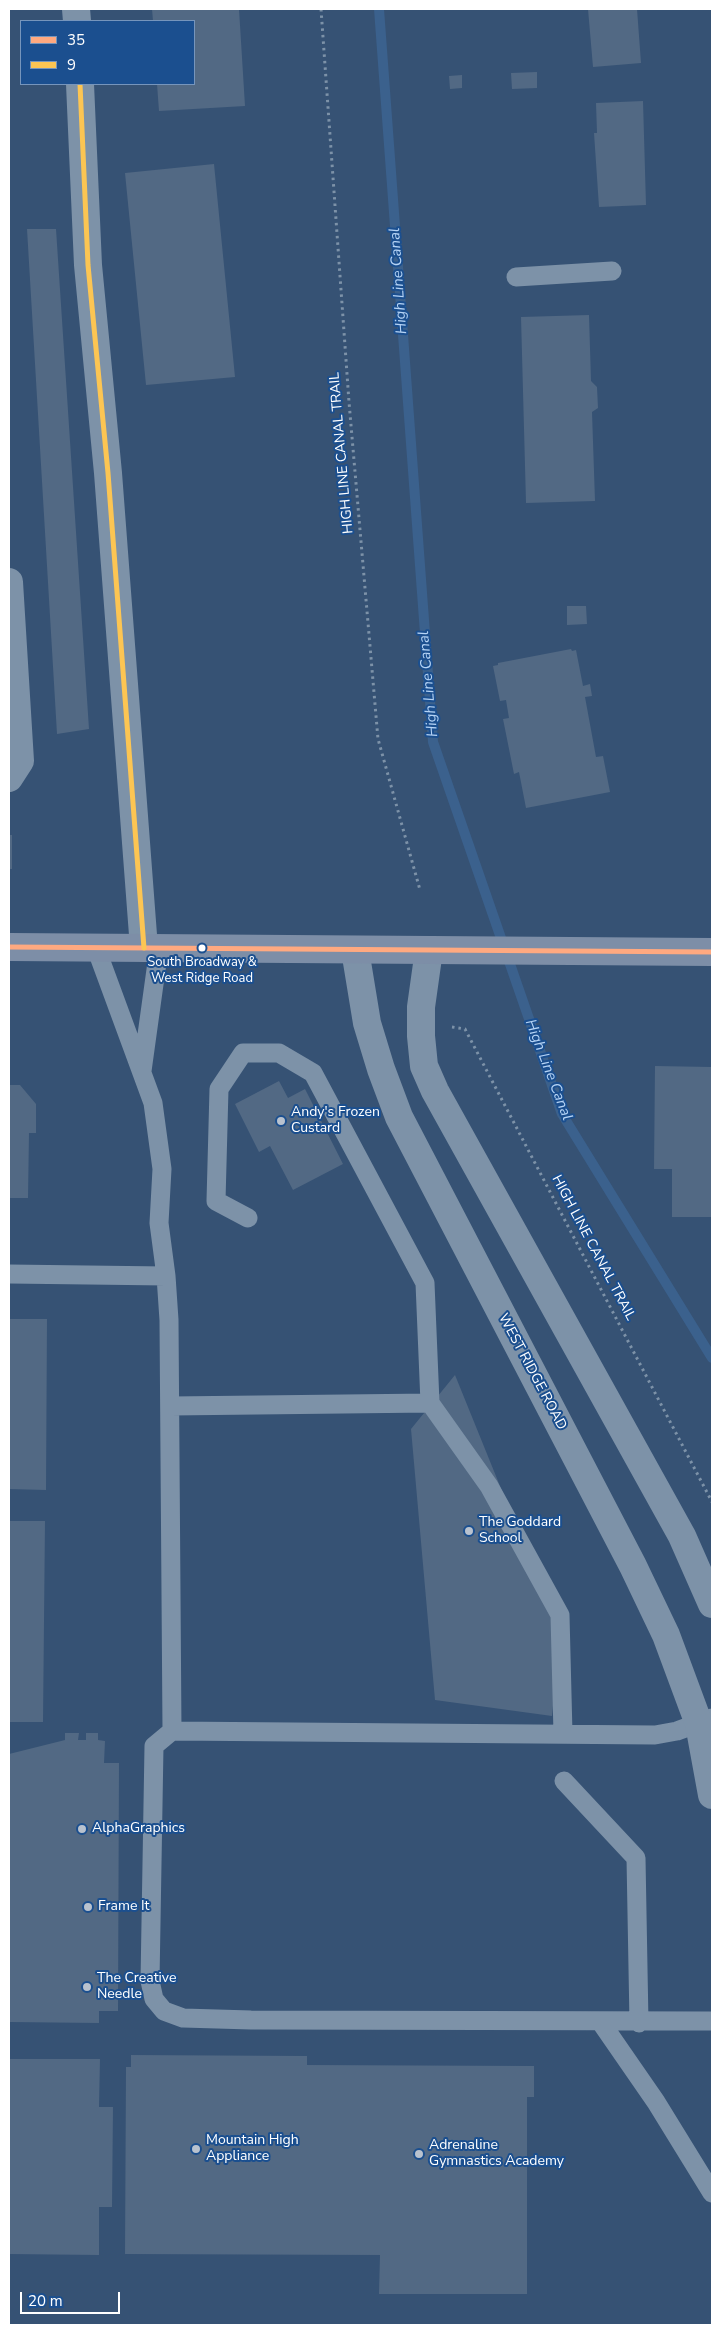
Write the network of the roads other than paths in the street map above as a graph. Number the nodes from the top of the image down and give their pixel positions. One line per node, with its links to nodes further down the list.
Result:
1 (80, 85): 8 (street)
2 (612, 271): 3 (lane)
3 (516, 276)
4 (9, 582): 5 (street)
5 (9, 778)
6 (9, 947): 7 (main road)
7 (96, 948): 8 (main road); 12 (lane)
8 (151, 948): 9 (main road); 12 (lane)
9 (355, 950): 10 (main road); 19 (street, WEST RIDGE ROAD)
10 (429, 950): 11 (main road); 18 (street)
11 (712, 952)
12 (142, 1074): 15 (lane)
13 (248, 1218): 16 (lane)
14 (9, 1274): 15 (lane)
15 (166, 1276): 17 (lane)
16 (430, 1403): 17 (lane); 21 (lane)
17 (171, 1406): 20 (lane)
18 (712, 1604)
19 (706, 1721): 21 (lane); 23 (street, WEST RIDGE ROAD)
20 (172, 1731): 21 (lane); 24 (lane)
21 (563, 1734)
22 (564, 1780): 26 (lane)
23 (712, 1795)
24 (600, 2021): 26 (lane); 27 (lane)
25 (712, 2021): 26 (lane)
26 (638, 2022)
27 (712, 2193)

